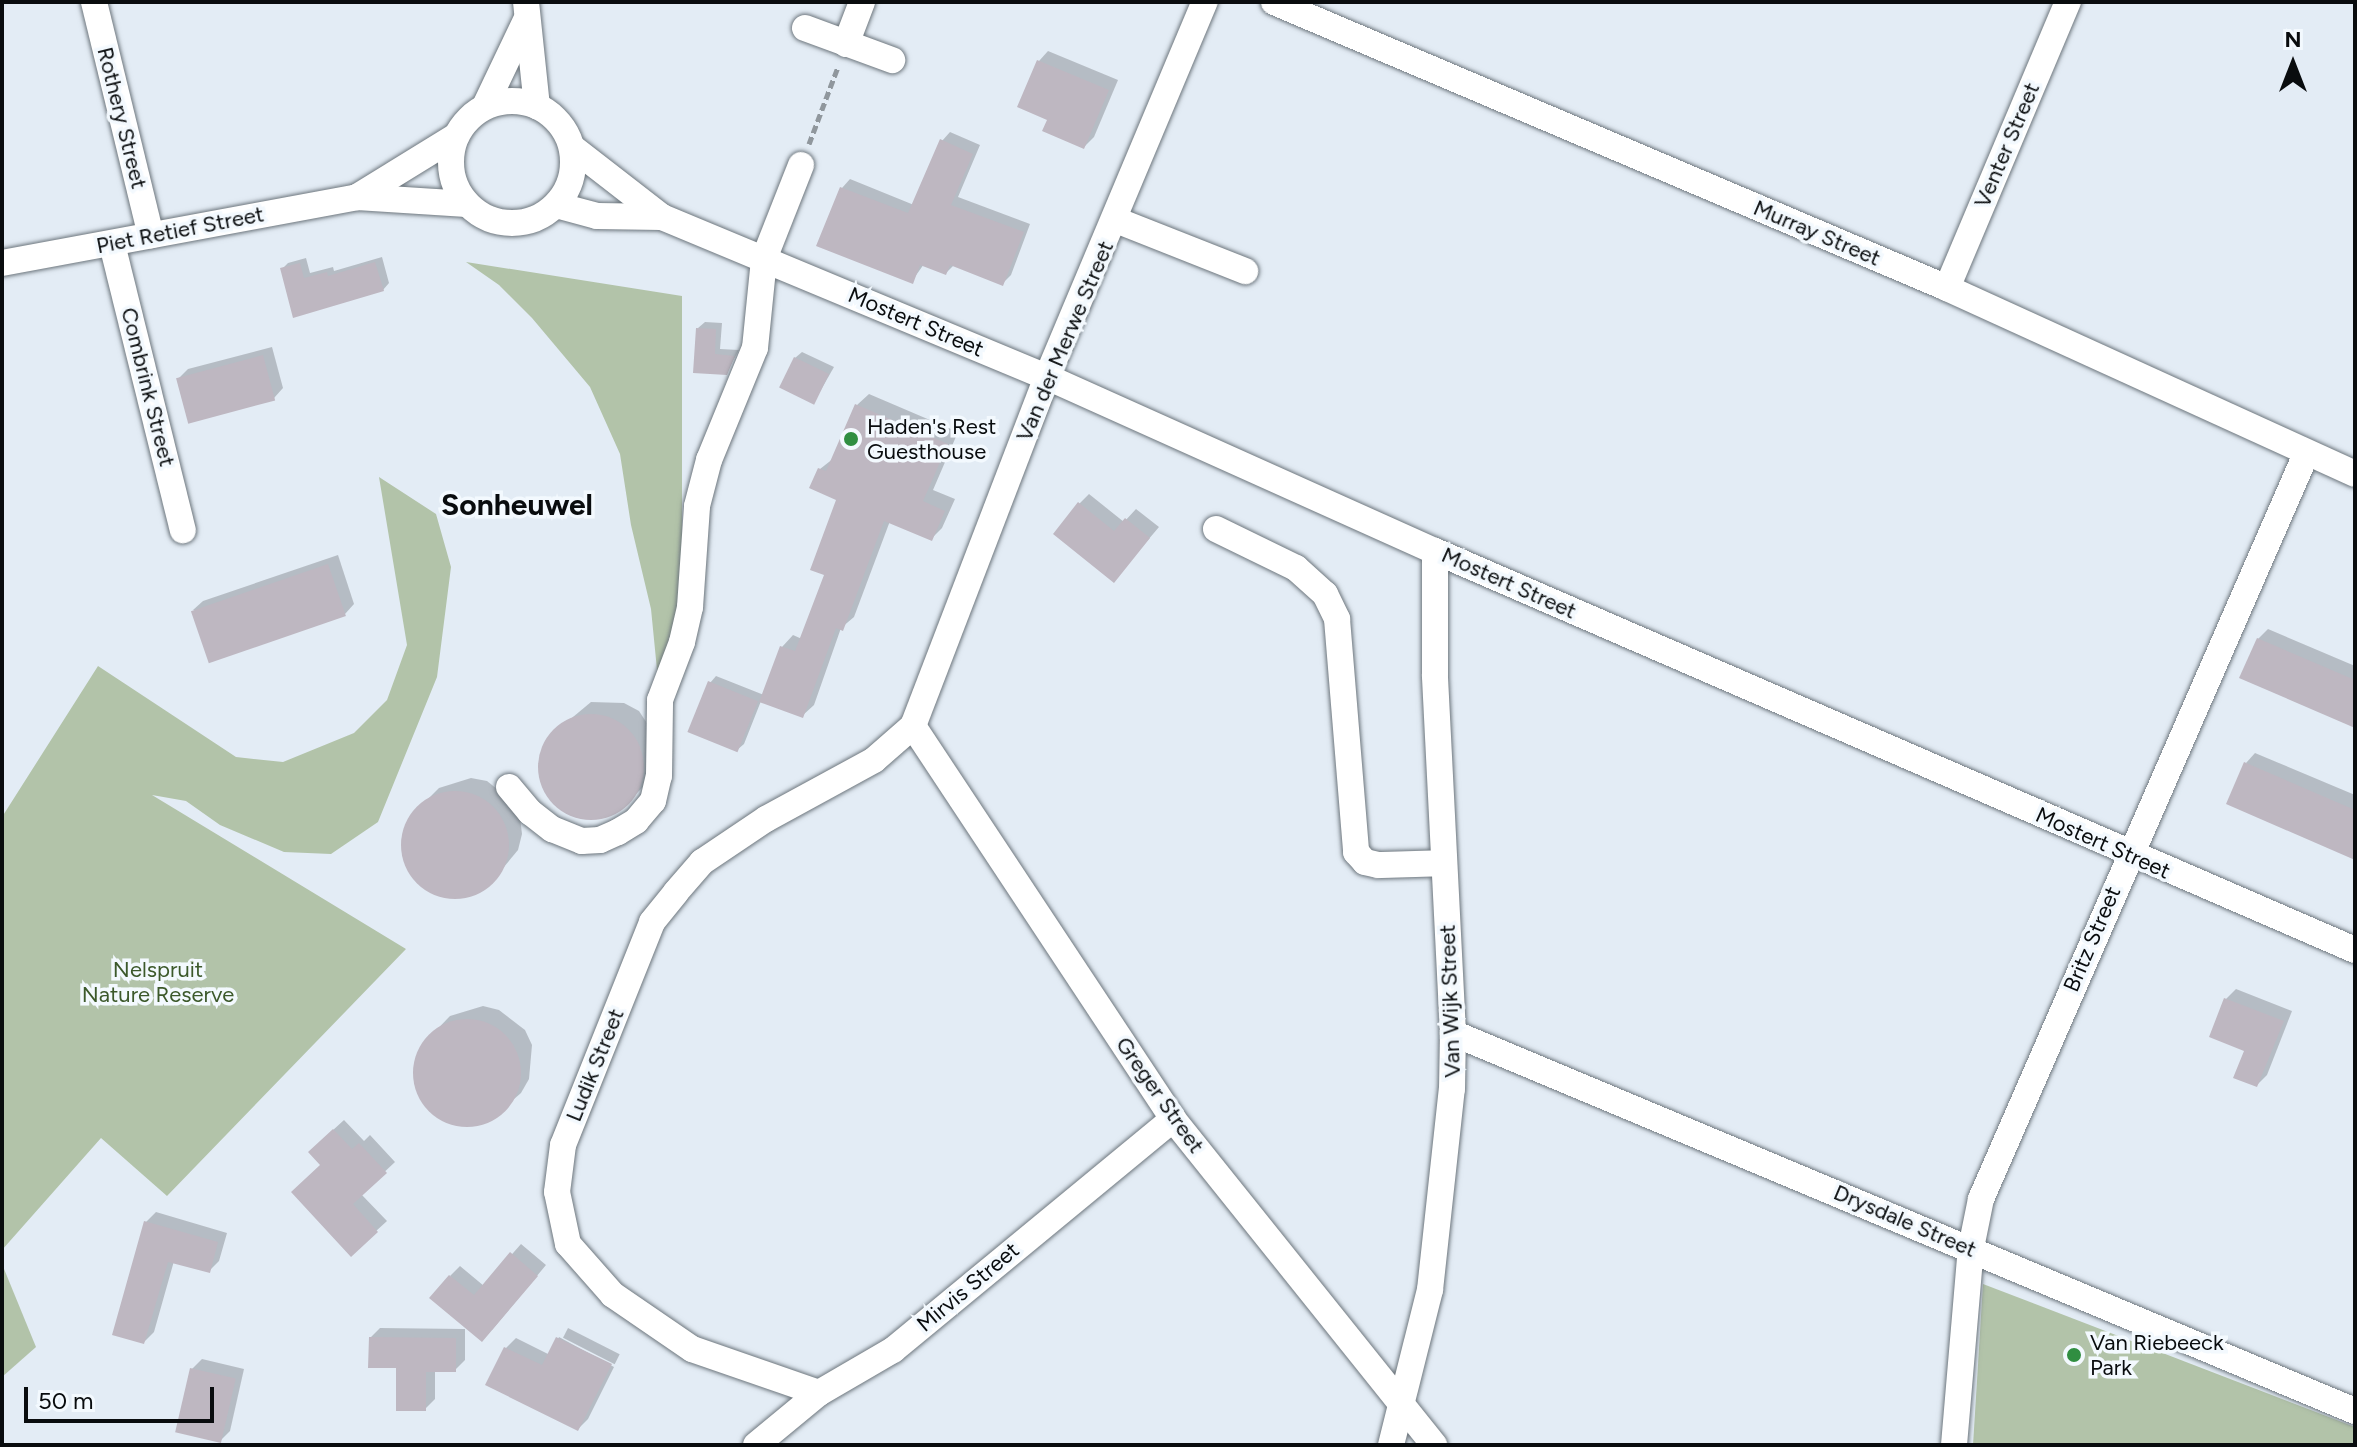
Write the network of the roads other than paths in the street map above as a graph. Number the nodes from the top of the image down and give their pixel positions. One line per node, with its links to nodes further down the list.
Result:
1 (94, 2): 20 (street, Rothery Street)
2 (862, 2): 8 (street)
3 (1205, 2): 19 (street, Van der Merwe Street)
4 (1274, 2): 25 (street, Murray Street)
5 (2068, 2): 25 (street, Venter Street)
6 (526, 11): 10 (street); 11 (street)
7 (805, 28): 8 (street)
8 (846, 44): 9 (street)
9 (892, 60)
10 (485, 106): 11 (street); 12 (street)
11 (537, 106): 13 (street)
12 (456, 136): 15 (street, Piet Retief Street); 16 (street)
13 (573, 148): 17 (street); 18 (street, Mostert Street)
14 (801, 165): 22 (street)
15 (357, 197): 16 (street, Piet Retief Street); 20 (street, Piet Retief Street)
16 (467, 204): 17 (street)
17 (556, 205): 18 (street, Mostert Street)
18 (662, 217): 22 (street, Mostert Street)
19 (1116, 220): 24 (street); 26 (street, Van der Merwe Street)
20 (151, 235): 21 (street, Piet Retief Street)
21 (112, 244): 23 (street, Piet Retief Street); 30 (street, Combrink Street)
22 (764, 259): 26 (street, Mostert Street); 33 (street)
23 (2, 264)
24 (1245, 271)
25 (1947, 288): 27 (street, Murray Street)
26 (1047, 377): 31 (street, Mostert Street); 32 (street, Van der Merwe Street)
27 (2306, 454): 28 (street, Murray Street); 34 (street, Britz Street)
28 (2355, 474)
29 (1216, 529): 35 (street)
30 (183, 530)
31 (1435, 551): 34 (street, Mostert Street); 35 (street, Van Wijk Street)
32 (913, 726): 38 (street, Greger Street); 40 (street, Ludik Street)
33 (509, 787)
34 (2128, 855): 36 (street, Mostert Street); 39 (street, Britz Street)
35 (1444, 863): 37 (street, Van Wijk Street)
36 (2355, 950)
37 (1453, 1033): 39 (street, Drysdale Street); 41 (street, Van Wijk Street)
38 (1173, 1119): 40 (street, Mirvis Street); 41 (street, Greger Street)
39 (1971, 1248): 42 (street, Drysdale Street); 46 (street, Britz Street)
40 (819, 1393): 43 (street, Mirvis Street)
41 (1402, 1407): 44 (street, Van Wijk Street); 45 (street, Greger Street)
42 (2355, 1411)
43 (756, 1445)
44 (1391, 1445)
45 (1434, 1445)
46 (1954, 1445)

